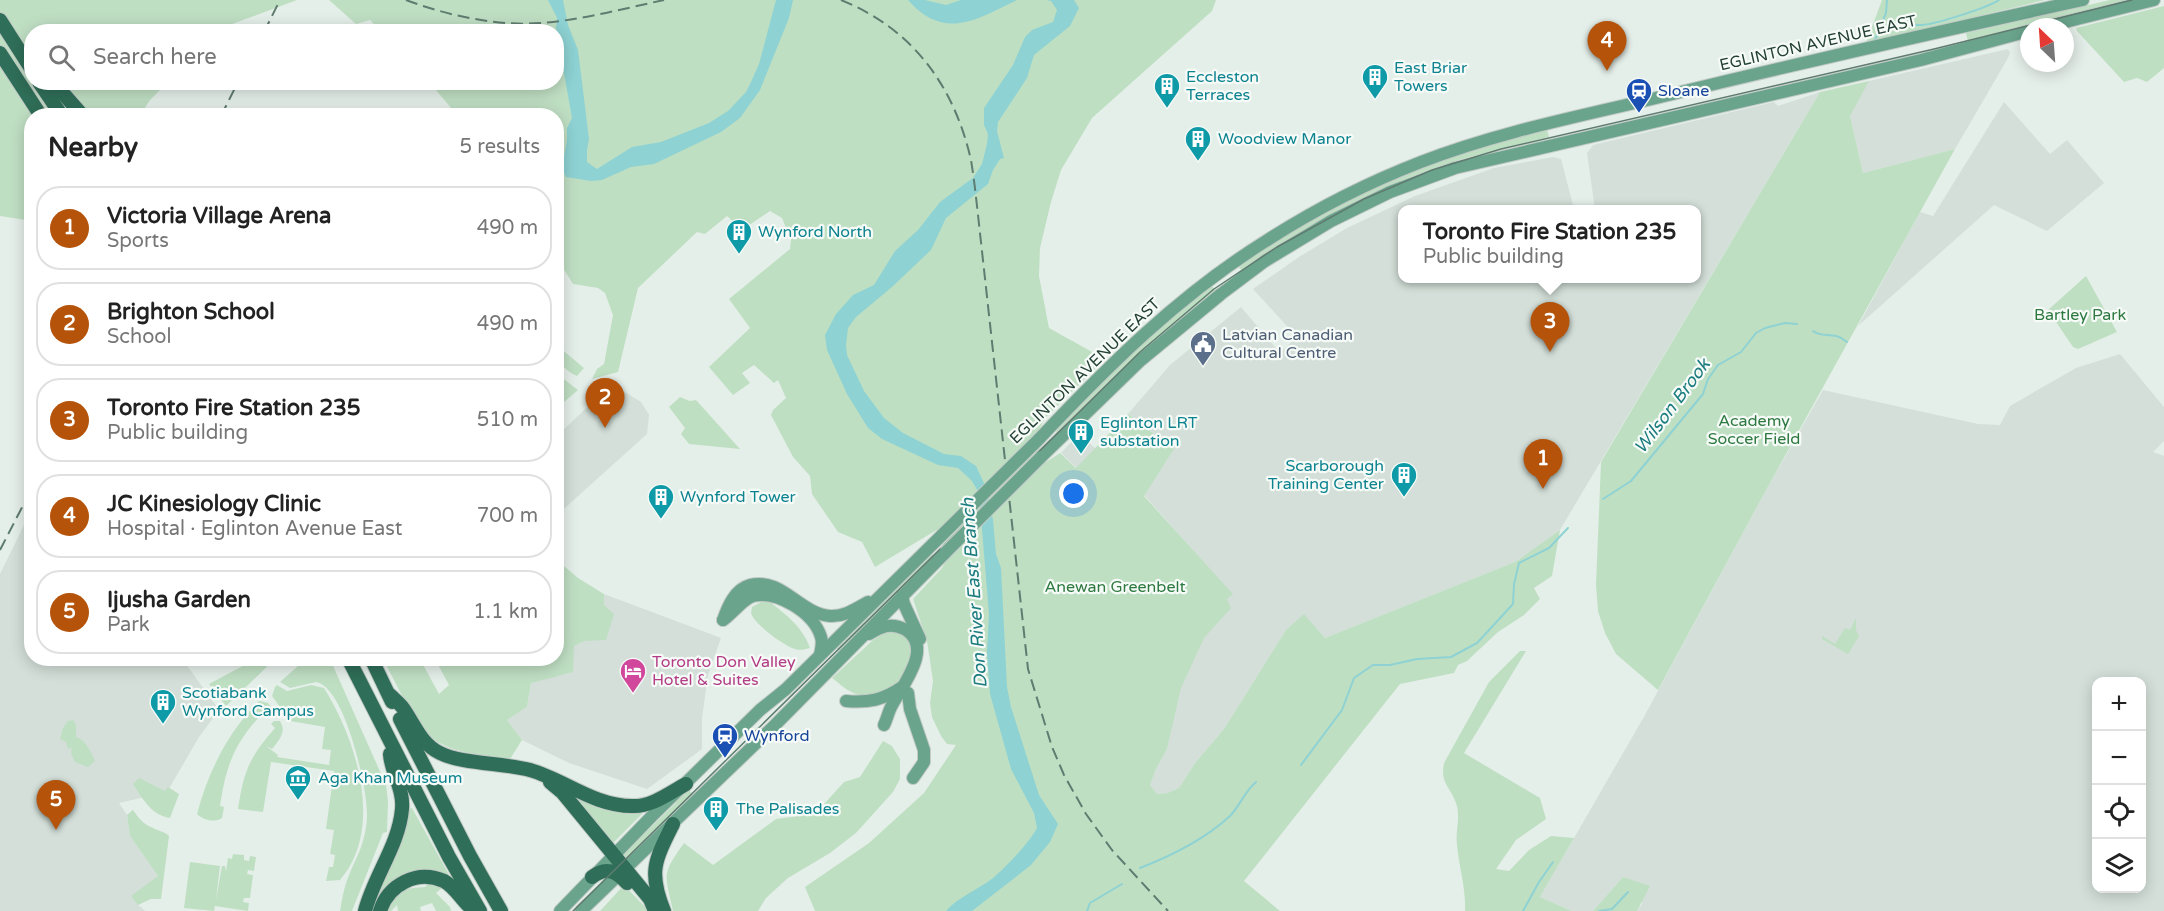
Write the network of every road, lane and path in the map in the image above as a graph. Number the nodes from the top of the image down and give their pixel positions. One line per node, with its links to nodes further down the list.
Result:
1 (2083, 0): 17 (main road, EGLINTON AVENUE EAST, bridge)
2 (2154, 0): 4 (main road)
3 (0, 20): 6 (highway)
4 (2074, 20)
5 (2020, 33): 18 (main road, EGLINTON AVENUE EAST, bridge)
6 (11, 36): 7 (highway); 9 (highway)
7 (24, 48)
8 (0, 53): 10 (highway)
9 (24, 57)
10 (24, 89)
11 (25, 90): 14 (highway)
12 (44, 90): 15 (highway)
13 (60, 90): 16 (highway)
14 (37, 108)
15 (57, 108)
16 (75, 108)
17 (884, 592): 20 (main road, EGLINTON AVENUE EAST); 20 (main road)
18 (902, 596): 19 (main road, EGLINTON AVENUE EAST); 23 (main road)
19 (859, 640): 23 (main road); 30 (main road, EGLINTON AVENUE EAST)
20 (820, 655): 29 (main road, EGLINTON AVENUE EAST)
21 (352, 666): 26 (highway)
22 (375, 666): 24 (highway)
23 (907, 689): 25 (main road); 28 (main road)
24 (390, 695): 27 (highway); 39 (highway)
25 (846, 701)
26 (390, 739): 35 (highway); 38 (highway)
27 (528, 770): 29 (highway); 31 (highway)
28 (913, 778)
29 (686, 784): 31 (main road, EGLINTON AVENUE EAST)
30 (673, 824): 32 (main road, EGLINTON AVENUE EAST); 34 (highway)
31 (613, 855): 32 (highway); 33 (main road, EGLINTON AVENUE EAST)
32 (622, 872): 33 (highway); 34 (highway); 41 (main road, EGLINTON AVENUE EAST)
33 (592, 877): 40 (main road, EGLINTON AVENUE EAST)
34 (658, 910)
35 (365, 911)
36 (380, 911): 37 (highway)
37 (475, 911)
38 (480, 911)
39 (501, 911)
40 (560, 911)
41 (581, 911)

